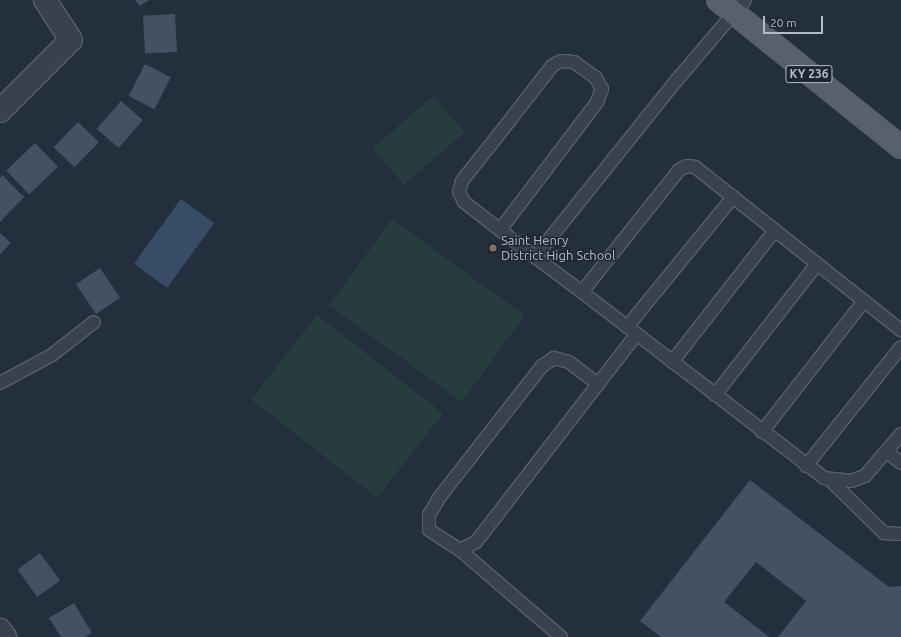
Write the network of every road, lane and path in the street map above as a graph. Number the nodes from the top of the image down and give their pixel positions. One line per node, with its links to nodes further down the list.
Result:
1 (45, 0): 3 (street)
2 (732, 4): 4 (main road, KY 236); 8 (lane)
3 (0, 111)
4 (901, 147)
5 (733, 197): 7 (lane); 10 (lane); 13 (lane)
6 (500, 230): 6 (lane); 8 (lane)
7 (775, 230): 9 (lane); 17 (lane)
8 (536, 257): 10 (lane)
9 (817, 264): 11 (lane); 20 (lane)
10 (582, 292): 13 (lane)
11 (864, 301): 14 (lane); 21 (lane)
12 (94, 322): 18 (lane)
13 (627, 327): 15 (lane)
14 (901, 330)
15 (637, 334): 17 (lane); 19 (lane)
16 (901, 347): 25 (lane)
17 (672, 362): 20 (lane)
18 (0, 383)
19 (598, 384): 28 (lane); 28 (lane)
20 (715, 395): 21 (lane)
21 (762, 432): 25 (lane)
22 (901, 434): 23 (lane)
23 (886, 452): 24 (lane); 26 (lane)
24 (901, 463)
25 (806, 466): 26 (lane)
26 (830, 480): 27 (lane)
27 (901, 534)
28 (460, 550): 31 (lane)
29 (0, 630): 30 (street)
30 (5, 637)
31 (561, 637)

